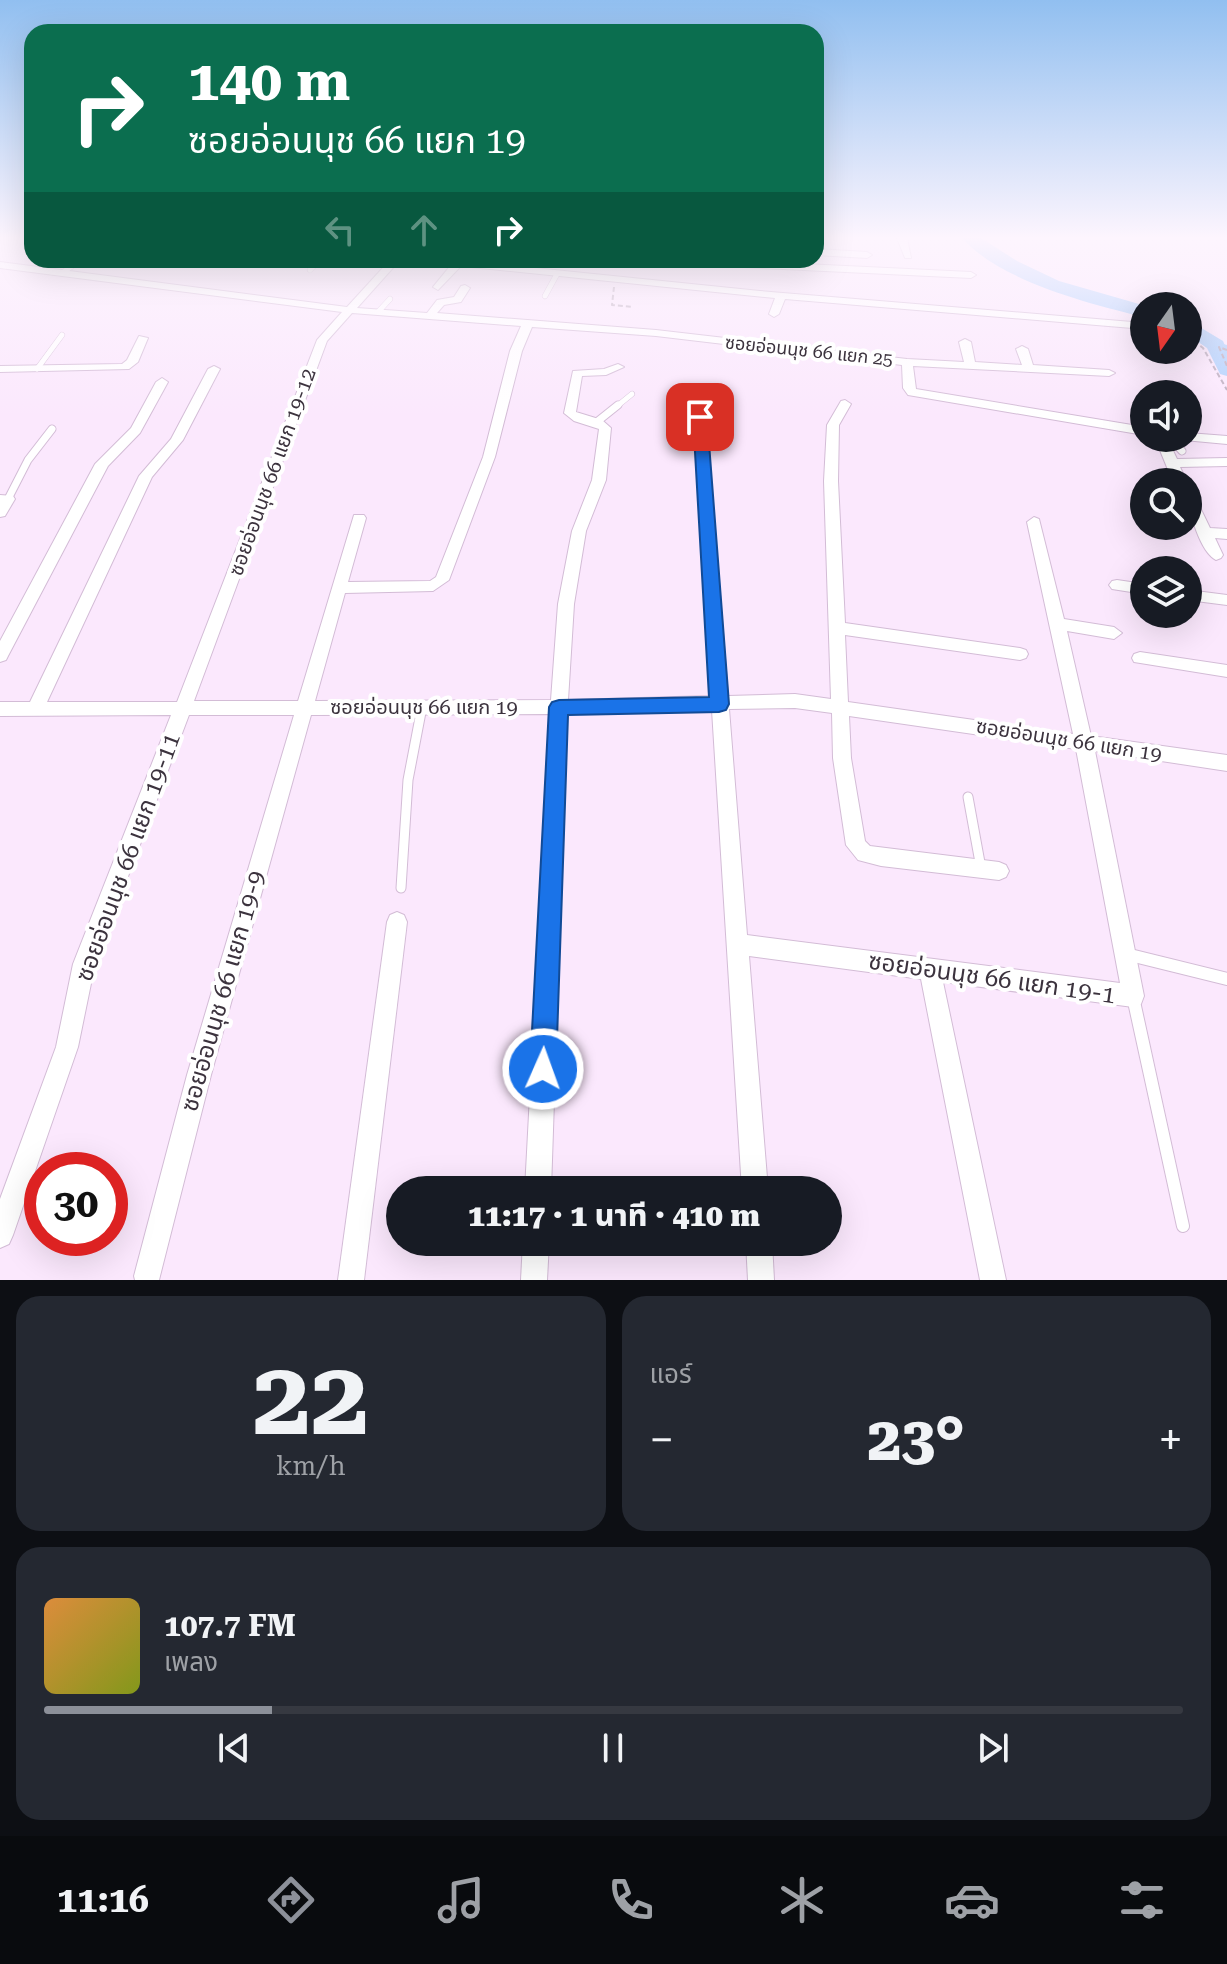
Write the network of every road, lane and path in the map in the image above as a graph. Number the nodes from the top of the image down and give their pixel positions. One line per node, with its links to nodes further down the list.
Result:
1 (253, 298): 9 (street, ซอยอ่อนนุช 66 แยก 25)
2 (360, 298): 9 (street, ซอยอ่อนนุช 66 แยก 19-12)
3 (459, 298): 12 (street)
4 (611, 298): 8 (path)
5 (780, 298): 11 (street)
6 (813, 298): 14 (street)
7 (390, 299): 10 (lane)
8 (633, 307)
9 (348, 310): 10 (street, ซอยอ่อนนุช 66 แยก 25); 65 (street, ซอยอ่อนนุช 66 แยก 19-12)
10 (378, 312): 12 (street, ซอยอ่อนนุช 66 แยก 25)
11 (774, 314)
12 (429, 317): 13 (street, ซอยอ่อนนุช 66 แยก 25)
13 (527, 325): 21 (street, ซอยอ่อนนุช 66 แยก 25); 54 (street)
14 (1130, 325)
15 (62, 335): 26 (lane)
16 (143, 338): 26 (street)
17 (965, 342): 22 (street)
18 (1202, 347): 31 (path)
19 (1022, 349): 28 (street)
20 (1227, 350): 23 (path)
21 (907, 362): 22 (street); 37 (street, ซอยอ่อนนุช 66 แยก 25)
22 (970, 365): 28 (street)
23 (1227, 366)
24 (618, 367): 35 (street)
25 (0, 369): 26 (street)
26 (37, 369)
27 (214, 369): 71 (street)
28 (1029, 369): 29 (street)
29 (1109, 373)
30 (162, 382): 61 (street)
31 (1227, 390)
32 (632, 394): 35 (lane)
33 (845, 404): 58 (street)
34 (700, 417): 64 (street)
35 (598, 421): 69 (street)
36 (52, 429): 44 (lane)
37 (1130, 429)
38 (1202, 439): 39 (street)
39 (1227, 443)
40 (1166, 452): 42 (street)
41 (1227, 462): 42 (street)
42 (1170, 463): 43 (street)
43 (1173, 468)
44 (4, 499): 45 (street)
45 (0, 513)
46 (359, 518): 54 (street, ซอยอ่อนนุช 66 แยก 19-9)
47 (1034, 522): 57 (street, ซอยอ่อนนุช 66 แยก 19-1)
48 (1202, 524): 49 (street)
49 (1206, 532): 50 (street); 51 (street)
50 (1227, 534)
51 (1216, 555)
52 (1117, 585): 53 (street)
53 (1130, 587)
54 (339, 588): 67 (street, ซอยอ่อนนุช 66 แยก 19-9)
55 (1202, 597): 56 (street)
56 (1227, 600)
57 (1057, 624): 59 (street); 72 (street, ซอยอ่อนนุช 66 แยก 19-1)
58 (838, 628): 60 (street); 66 (street)
59 (1114, 633)
60 (1020, 654)
61 (0, 656)
62 (1140, 658): 63 (street)
63 (1227, 671)
64 (719, 704): 66 (street, ซอยอ่อนนุช 66 แยก 19); 69 (street, ซอยอ่อนนุช 66 แยก 19); 78 (street)
65 (184, 706): 67 (street, ซอยอ่อนนุช 66 แยก 19); 71 (street, ซอยอ่อนนุช 66 แยก 19); 86 (street, ซอยอ่อนนุช 66 แยก 19-11)
66 (840, 706): 72 (street, ซอยอ่อนนุช 66 แยก 19); 75 (street)
67 (303, 707): 68 (street, ซอยอ่อนนุช 66 แยก 19); 89 (street, ซอยอ่อนนุช 66 แยก 19-9)
68 (422, 707): 69 (street, ซอยอ่อนนุช 66 แยก 19); 76 (lane)
69 (559, 707): 83 (street)
70 (0, 709): 71 (street, ซอยอ่อนนุช 66 แยก 19)
71 (35, 709)
72 (1084, 742): 73 (street, ซอยอ่อนนุช 66 แยก 19); 79 (street, ซอยอ่อนนุช 66 แยก 19-1)
73 (1227, 763)
74 (968, 797): 75 (lane)
75 (990, 870)
76 (401, 888)
77 (397, 922): 90 (street)
78 (737, 944): 80 (street, ซอยอ่อนนุช 66 แยก 19-1); 84 (street)
79 (1125, 954): 81 (lane); 82 (street, ซอยอ่อนนุช 66 แยก 19-1)
80 (930, 969): 82 (street, ซอยอ่อนนุช 66 แยก 19-1); 93 (street)
81 (1227, 979)
82 (1133, 996): 85 (lane)
83 (539, 1176)
84 (754, 1176)
85 (1183, 1226)
86 (0, 1235)
87 (535, 1256): 91 (street)
88 (760, 1256): 92 (street)
89 (147, 1276)
90 (351, 1280)
91 (534, 1280)
92 (761, 1280)
93 (993, 1280)

